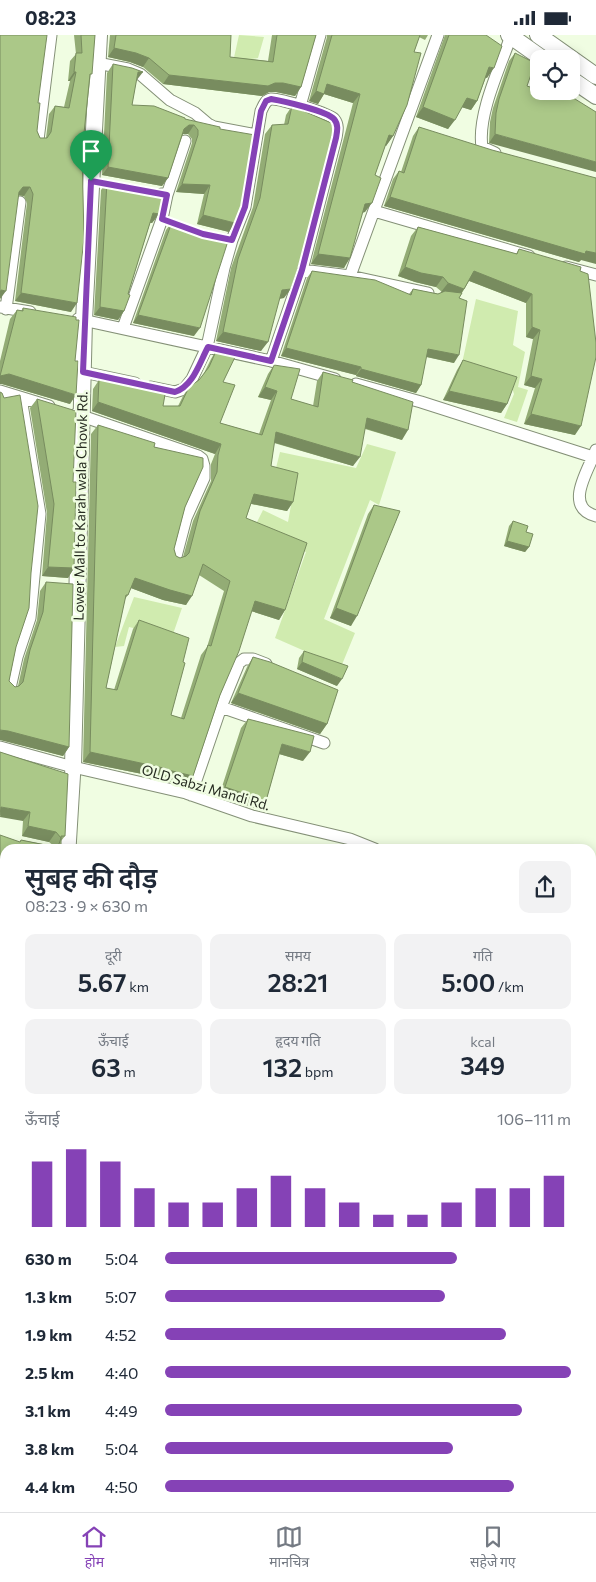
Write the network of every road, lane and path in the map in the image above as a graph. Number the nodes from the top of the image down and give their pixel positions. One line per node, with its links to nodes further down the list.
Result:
1 (51, 35): 14 (street)
2 (99, 35): 8 (main road, Lower Mall to Karah wala Chowk Rd.)
3 (320, 35): 12 (street)
4 (438, 35): 20 (street)
5 (510, 35): 7 (main road); 16 (street)
6 (538, 35): 9 (main road)
7 (531, 50)
8 (97, 63): 13 (street); 30 (main road, Lower Mall to Karah wala Chowk Rd.)
9 (596, 76)
10 (580, 85): 11 (main road)
11 (596, 97)
12 (300, 106): 13 (street); 23 (street)
13 (257, 135): 32 (street)
14 (38, 140)
15 (185, 141): 18 (street)
16 (506, 156)
17 (148, 192): 18 (street)
18 (167, 195): 31 (street)
19 (20, 202): 27 (street)
20 (374, 211): 21 (street); 24 (street)
21 (541, 259)
22 (559, 265): 25 (street)
23 (302, 270): 24 (street); 33 (street)
24 (350, 275): 26 (street)
25 (596, 275)
26 (434, 294)
27 (3, 308): 28 (street)
28 (45, 314)
29 (65, 317): 30 (street)
30 (84, 320): 31 (street); 34 (main road, Lower Mall to Karah wala Chowk Rd.)
31 (123, 328): 32 (street)
32 (208, 347): 33 (street); 34 (street)
33 (271, 361): 38 (street)
34 (83, 372): 37 (main road, Lower Mall to Karah wala Chowk Rd.)
35 (0, 391): 36 (street)
36 (21, 398): 37 (street); 42 (street)
37 (82, 416): 40 (street); 46 (main road, Lower Mall to Karah wala Chowk Rd.)
38 (595, 454): 39 (street)
39 (596, 516)
40 (174, 560)
41 (278, 669): 43 (street)
42 (10, 688)
43 (221, 707): 44 (street); 47 (street)
44 (324, 743)
45 (0, 747): 46 (street, OLD Sabzi Mandi Rd.)
46 (73, 767): 47 (street, OLD Sabzi Mandi Rd.); 48 (street)
47 (191, 795): 49 (street, OLD Sabzi Mandi Rd.)
48 (68, 844)
49 (362, 844)

